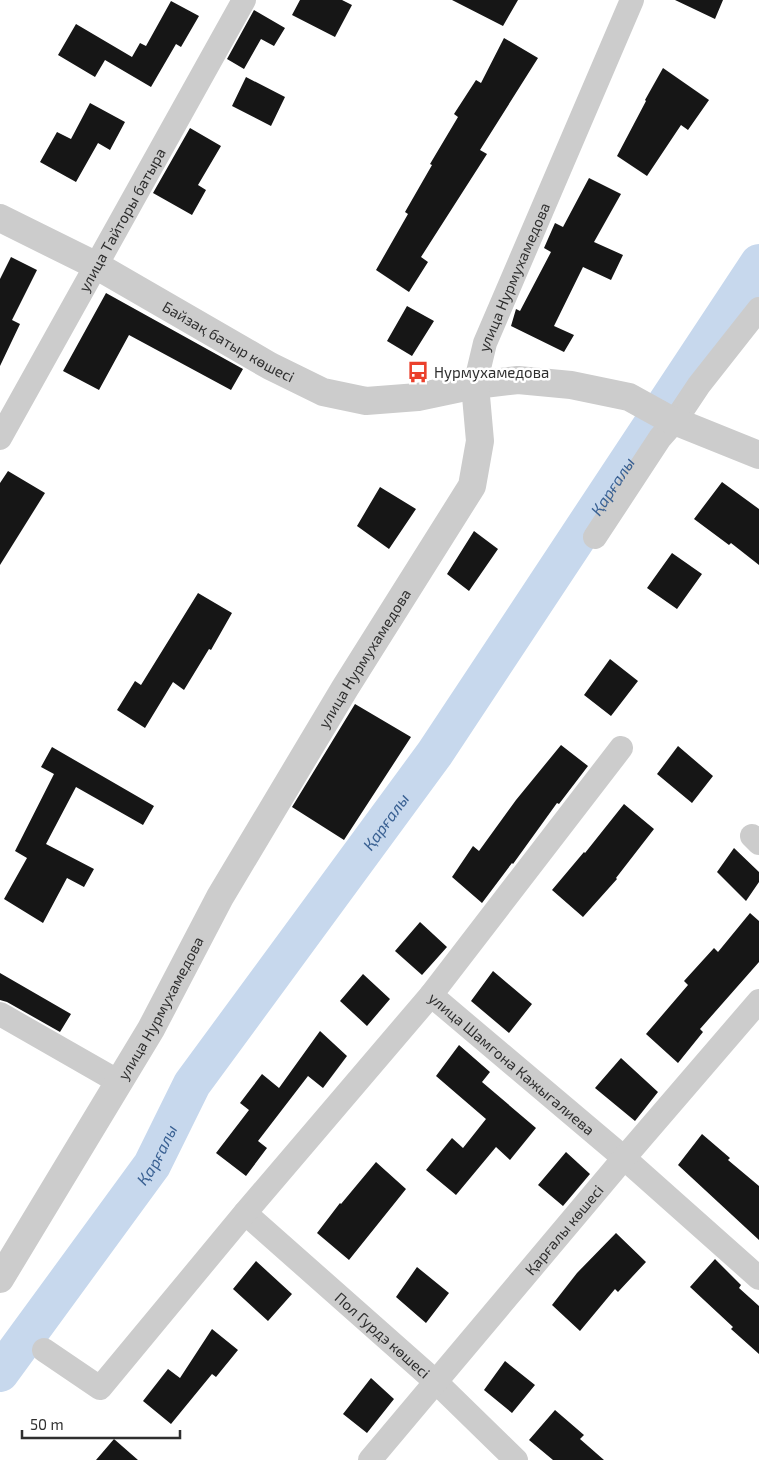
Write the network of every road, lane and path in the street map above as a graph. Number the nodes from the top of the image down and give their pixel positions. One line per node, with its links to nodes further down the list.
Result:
1 (244, 0): 4 (street, улица Тайторы батыра)
2 (632, 0): 6 (street, улица Нурмухамедова)
3 (0, 218): 4 (street, Байзақ батыр көшесі)
4 (97, 266): 6 (street, Байзақ батыр көшесі); 8 (street, улица Тайторы батыра)
5 (759, 309): 7 (street)
6 (475, 385): 7 (street, Байзақ батыр көшесі); 15 (street, улица Нурмухамедова)
7 (671, 420): 9 (street, Байзақ батыр көшесі); 10 (street)
8 (0, 438)
9 (759, 455)
10 (594, 537)
11 (621, 748): 12 (street, улица Шамгона Кажыгалиева)
12 (431, 995): 16 (street, улица Шамгона Кажыгалиева); 17 (street)
13 (759, 1000): 16 (street, Қарғалы көшесі)
14 (0, 1014): 15 (street)
15 (119, 1082): 19 (street, улица Нурмухамедова)
16 (624, 1158): 18 (street, улица Шамгона Кажыгалиева); 21 (street, Қарғалы көшесі)
17 (245, 1213): 20 (street); 21 (street, Пол Гурдэ көшесі)
18 (759, 1278)
19 (0, 1279)
20 (44, 1350)
21 (436, 1382): 22 (street, Қарғалы көшесі); 23 (street, Пол Гурдэ көшесі)
22 (370, 1460)
23 (516, 1460)

